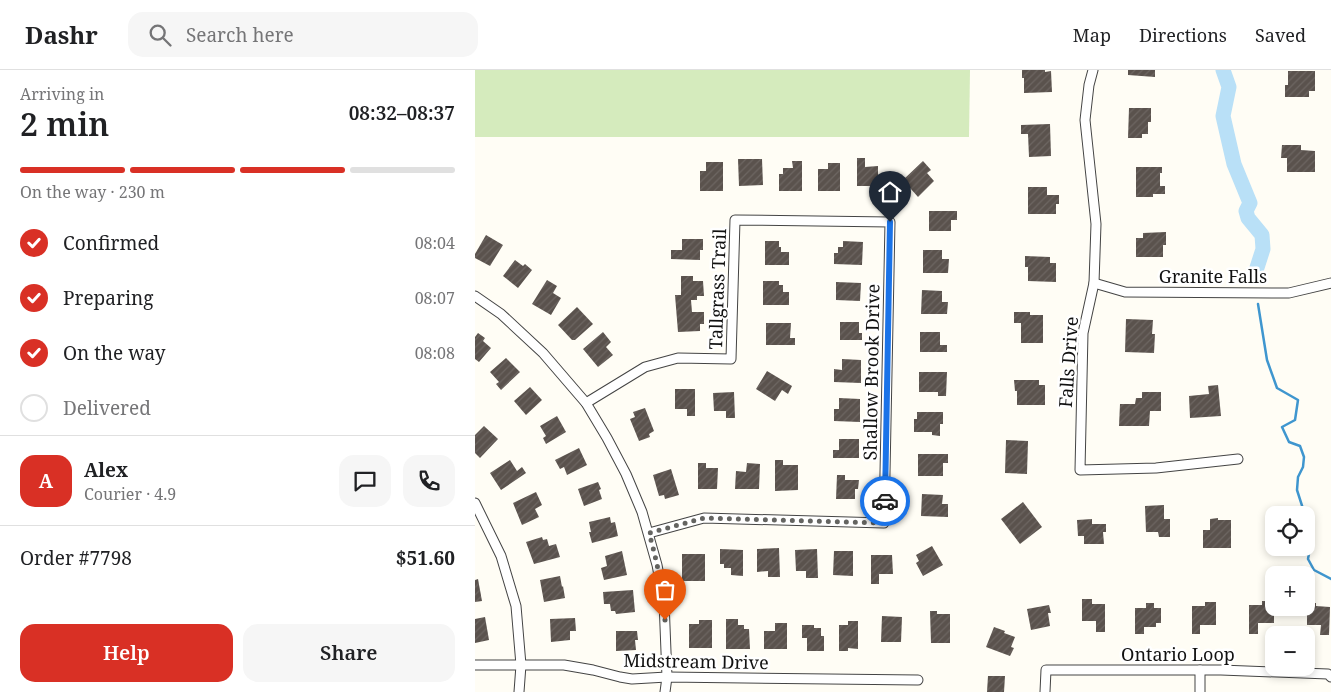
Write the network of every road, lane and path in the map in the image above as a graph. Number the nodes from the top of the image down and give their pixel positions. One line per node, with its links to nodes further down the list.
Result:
1 (1093, 70): 3 (street, Falls Drive)
2 (890, 222): 6 (street, Tallgrass Trail); 9 (street, Shallow Brook Drive)
3 (1094, 283): 4 (street, Granite Falls); 7 (street, Falls Drive)
4 (1331, 283)
5 (475, 296): 6 (street)
6 (586, 403): 9 (street)
7 (1238, 459)
8 (475, 503): 11 (street)
9 (649, 533): 13 (street)
10 (475, 665): 11 (street, Midstream Drive)
11 (521, 665): 13 (street, Midstream Drive); 16 (street)
12 (1200, 670): 14 (street, Ontario Loop); 18 (street, Ontario Loop); 19 (street)
13 (667, 677): 15 (street, Midstream Drive); 17 (street)
14 (1331, 677)
15 (918, 680)
16 (519, 692)
17 (665, 692)
18 (1045, 692)
19 (1200, 692)

